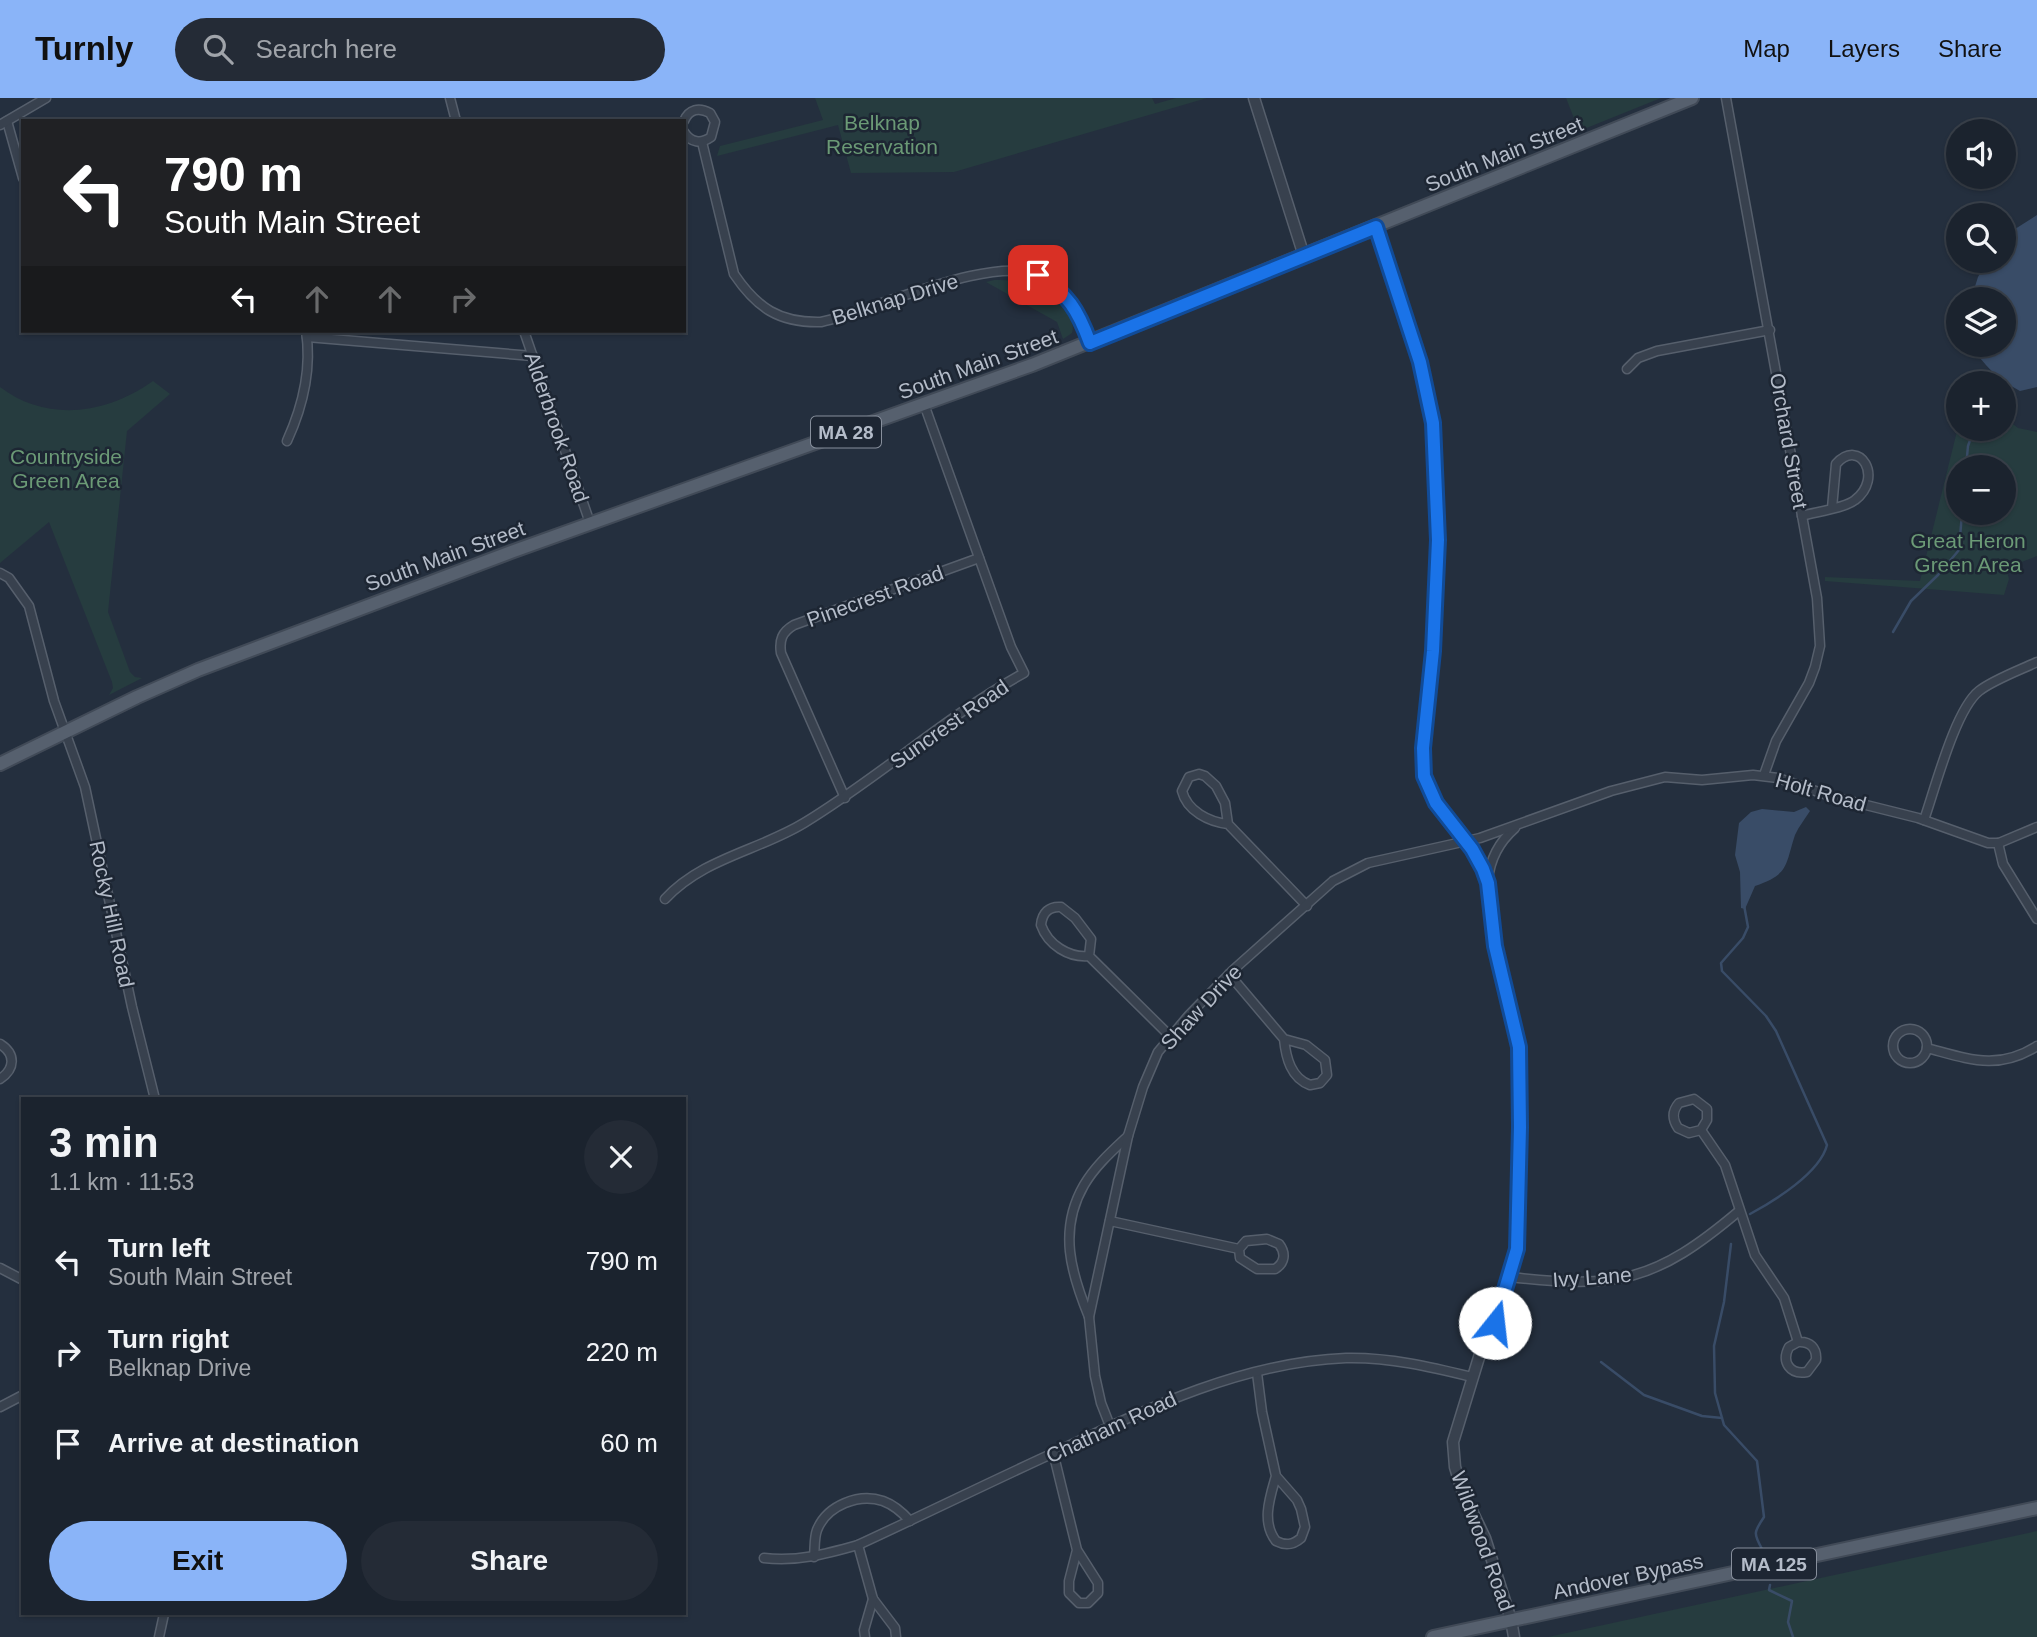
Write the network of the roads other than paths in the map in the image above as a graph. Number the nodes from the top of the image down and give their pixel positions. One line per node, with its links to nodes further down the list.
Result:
1 (46, 98): 8 (street)
2 (450, 98): 6 (street)
3 (1254, 98): 13 (street)
4 (1692, 98): 12 (main road, South Main Street / MA 28)
5 (1726, 98): 14 (street, Orchard Street)
6 (455, 119)
7 (686, 119): 10 (street)
8 (3, 123): 11 (street)
9 (686, 134): 10 (street)
10 (702, 142): 17 (street, Belknap Drive)
11 (21, 172)
12 (1376, 227): 13 (main road, South Main Street / MA 28); 36 (street, Wildwood Road)
13 (1304, 256): 17 (main road, South Main Street / MA 28)
14 (1770, 330): 19 (street); 23 (street, Orchard Street)
15 (525, 333): 18 (street, Alderbrook Road)
16 (306, 334): 18 (street); 21 (street)
17 (1090, 343): 20 (main road, South Main Street / MA 28)
18 (533, 356): 24 (street, Alderbrook Road)
19 (1627, 369)
20 (924, 404): 24 (main road, South Main Street / MA 28); 25 (street, Suncrest Road)
21 (287, 441)
22 (1832, 508): 22 (street); 23 (street)
23 (1802, 516): 30 (street, Orchard Street)
24 (590, 523): 28 (main road, South Main Street / MA 28)
25 (979, 558): 31 (street, Suncrest Road); 31 (street, Pinecrest Road)
26 (0, 573): 28 (street, Rocky Hill Road)
27 (2037, 662): 32 (street)
28 (66, 731): 29 (main road, South Main Street / MA 28); 50 (street, Rocky Hill Road)
29 (0, 764)
30 (1764, 775): 32 (street, Holt Road); 34 (street, Holt Road)
31 (845, 798): 39 (street, Suncrest Road)
32 (1924, 820): 37 (street, Holt Road)
33 (1228, 824): 33 (street); 40 (street)
34 (1520, 824): 36 (street, Holt Road); 38 (street, Holt Road)
35 (2037, 827): 37 (street)
36 (1466, 841): 38 (street, Wildwood Road); 40 (street, Shaw Drive)
37 (1997, 843): 41 (street)
38 (1488, 883): 57 (street, Wildwood Road)
39 (665, 899)
40 (1307, 906): 43 (street, Shaw Drive)
41 (2037, 919)
42 (1089, 956): 42 (street); 44 (street)
43 (1229, 974): 44 (street, Shaw Drive); 45 (street)
44 (1171, 1036): 52 (street, Shaw Drive)
45 (1284, 1040): 45 (street)
46 (0, 1044): 49 (street)
47 (2037, 1046): 48 (street)
48 (1927, 1048): 48 (street)
49 (0, 1079)
50 (155, 1097)
51 (1701, 1130): 51 (street); 53 (street)
52 (1128, 1136): 54 (street, Shaw Drive); 59 (street)
53 (1739, 1211): 57 (street, Ivy Lane); 60 (street)
54 (1110, 1220): 55 (street); 59 (street, Shaw Drive)
55 (1239, 1249): 55 (street)
56 (0, 1268): 58 (street)
57 (1510, 1277): 62 (street, Wildwood Road)
58 (21, 1279)
59 (1089, 1317): 65 (street, Shaw Drive)
60 (1798, 1342)
61 (1257, 1373): 62 (street, Chatham Road); 65 (street, Chatham Road); 67 (street)
62 (1472, 1377): 76 (street, Wildwood Road)
63 (21, 1396): 64 (street)
64 (0, 1407)
65 (1110, 1426): 66 (street, Chatham Road)
66 (1053, 1452): 69 (street, Chatham Road); 71 (street)
67 (1276, 1476): 67 (street)
68 (2037, 1508): 76 (main road, Andover Bypass / MA 125)
69 (910, 1521): 70 (street, Chatham Road); 72 (street)
70 (858, 1545): 72 (street, Chatham Road); 74 (street)
71 (1077, 1550): 71 (street)
72 (814, 1557): 73 (street, Chatham Road)
73 (764, 1558)
74 (873, 1599): 78 (street); 79 (street)
75 (164, 1615): 77 (street)
76 (1511, 1620): 80 (main road, Andover Bypass / MA 125); 81 (street, Wildwood Road)
77 (159, 1637)
78 (864, 1637)
79 (896, 1637)
80 (1433, 1637)
81 (1514, 1637)

